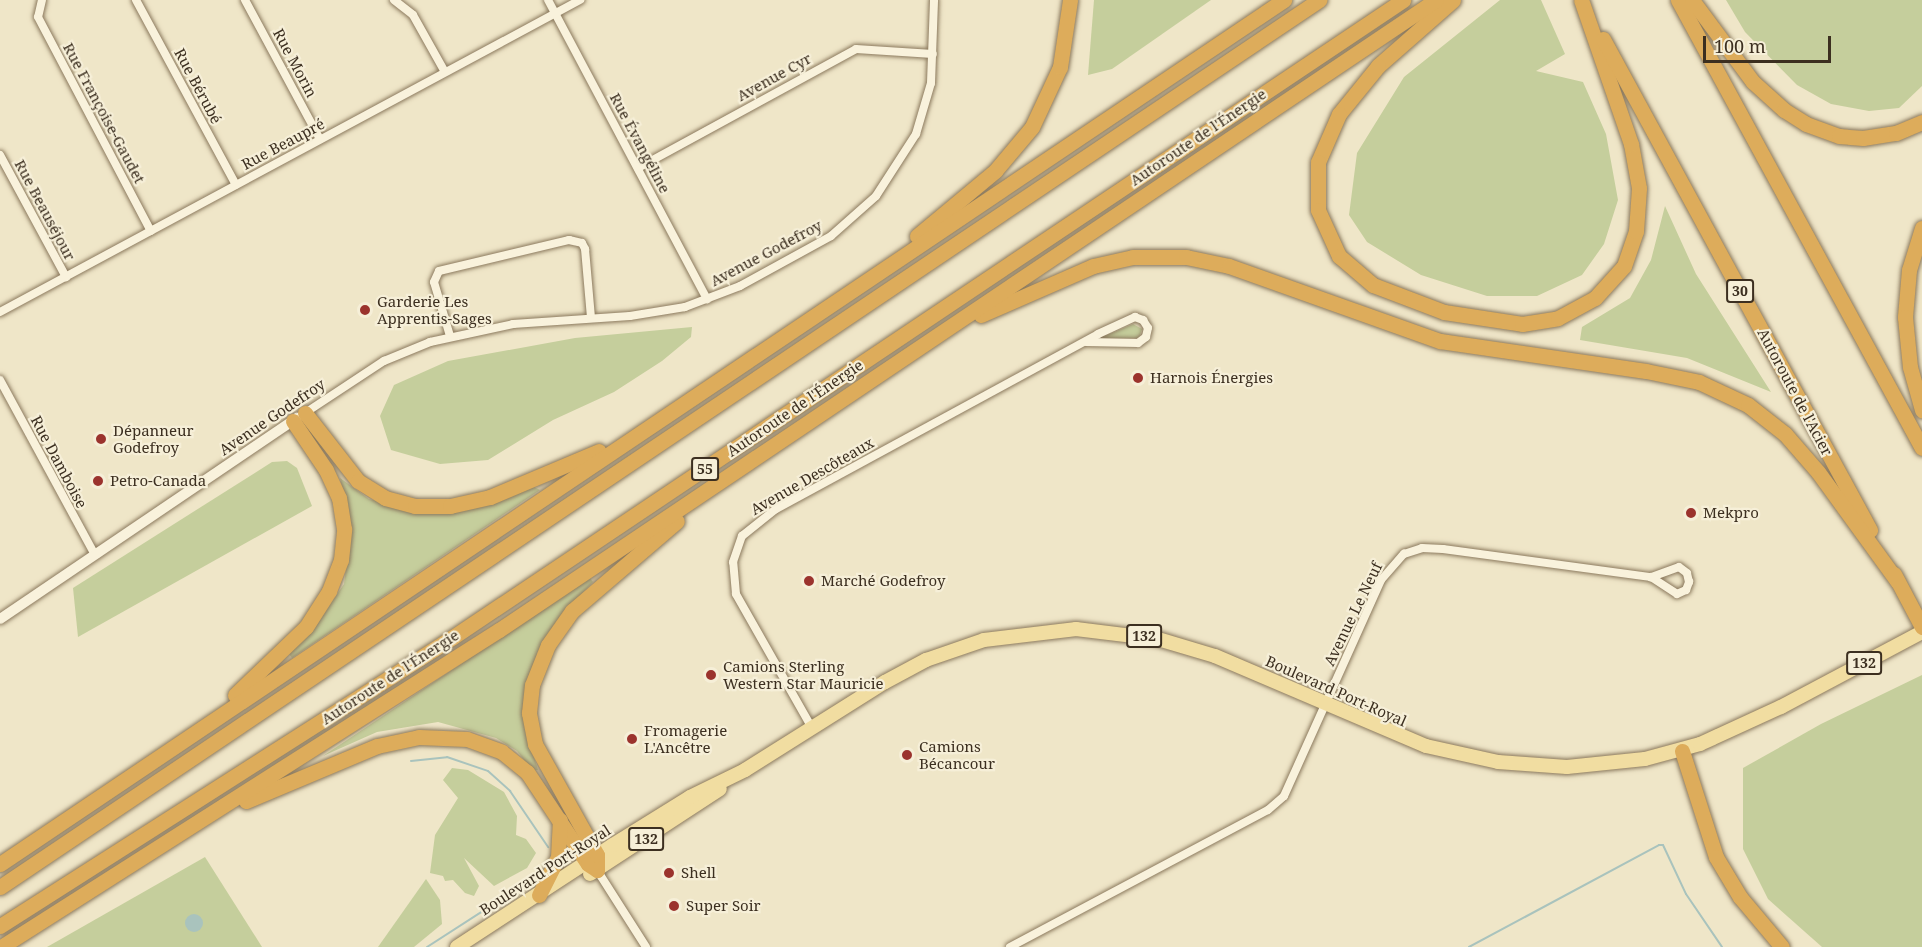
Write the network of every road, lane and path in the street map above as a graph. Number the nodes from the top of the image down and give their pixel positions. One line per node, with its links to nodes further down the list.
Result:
1 (136, 0): 24 (street, Rue Bérubé)
2 (245, 0): 21 (street, Rue Morin)
3 (394, 0): 19 (street)
4 (548, 0): 17 (street, Rue Évangéline)
5 (580, 0): 17 (street, Rue Beaupré)
6 (934, 0): 18 (street, Avenue Godefroy)
7 (1070, 0): 29 (highway)
8 (1284, 0): 29 (highway)
9 (1319, 0): 55 (highway)
10 (1403, 0): 57 (highway, Autoroute de l'Énergie / 55)
11 (1436, 0): 32 (highway)
12 (1453, 0): 13 (highway)
13 (1581, 0): 43 (highway, Autoroute de l'Acier / 30)
14 (1678, 0): 39 (highway)
15 (1692, 0): 20 (highway)
16 (39, 4): 26 (street, Rue Françoise-Gaudet)
17 (555, 14): 19 (street, Rue Beaupré); 23 (street, Rue Évangéline)
18 (933, 54): 23 (street, Avenue Cyr); 28 (street, Avenue Godefroy)
19 (445, 72): 21 (street, Rue Beaupré)
20 (1922, 122)
21 (320, 140): 24 (street, Rue Beaupré)
22 (0, 155): 27 (street, Rue Beauséjour)
23 (638, 168): 28 (street, Rue Évangéline)
24 (236, 185): 26 (street, Rue Beaupré)
25 (1922, 228): 36 (highway)
26 (151, 231): 27 (street, Rue Beaupré)
27 (66, 277): 30 (street, Rue Beaupré)
28 (707, 299): 31 (street, Avenue Godefroy)
29 (835, 301): 38 (highway)
30 (0, 312)
31 (591, 318): 33 (street, Avenue Godefroy); 33 (street)
32 (943, 332): 40 (highway); 43 (highway)
33 (450, 336): 37 (street, Avenue Godefroy)
34 (1086, 342): 34 (street, Avenue Descôteaux); 48 (street, Avenue Descôteaux)
35 (0, 380): 41 (street, Rue Damboise)
36 (1922, 410)
37 (299, 417): 38 (highway); 41 (street, Avenue Godefroy); 49 (highway)
38 (645, 429): 49 (highway)
39 (1922, 448)
40 (734, 472): 51 (highway); 53 (highway)
41 (95, 555): 44 (street, Avenue Godefroy)
42 (1651, 577): 47 (street, Avenue Le Neuf)
43 (1898, 582): 45 (highway, Autoroute de l'Acier / 30)
44 (0, 619)
45 (1922, 627)
46 (1922, 632): 50 (main road, Boulevard Port-Royal / 132)
47 (1326, 705): 48 (main road, Boulevard Port-Royal / 132); 50 (main road, Boulevard Port-Royal / 132); 62 (street, Avenue Le Neuf)
48 (812, 728): 53 (main road, Boulevard Port-Royal / 132)
49 (192, 733): 54 (highway)
50 (1682, 751): 63 (highway)
51 (208, 818): 52 (highway); 58 (highway)
52 (560, 820): 53 (highway); 56 (highway)
53 (594, 863): 56 (main road, Boulevard Port-Royal / 132); 60 (main road, Boulevard Port-Royal / 132); 61 (street)
54 (0, 864)
55 (0, 887)
56 (538, 895): 59 (main road, Boulevard Port-Royal / 132)
57 (0, 926)
58 (1, 947)
59 (457, 947)
60 (467, 947)
61 (646, 947)
62 (1010, 947)
63 (1782, 947)

